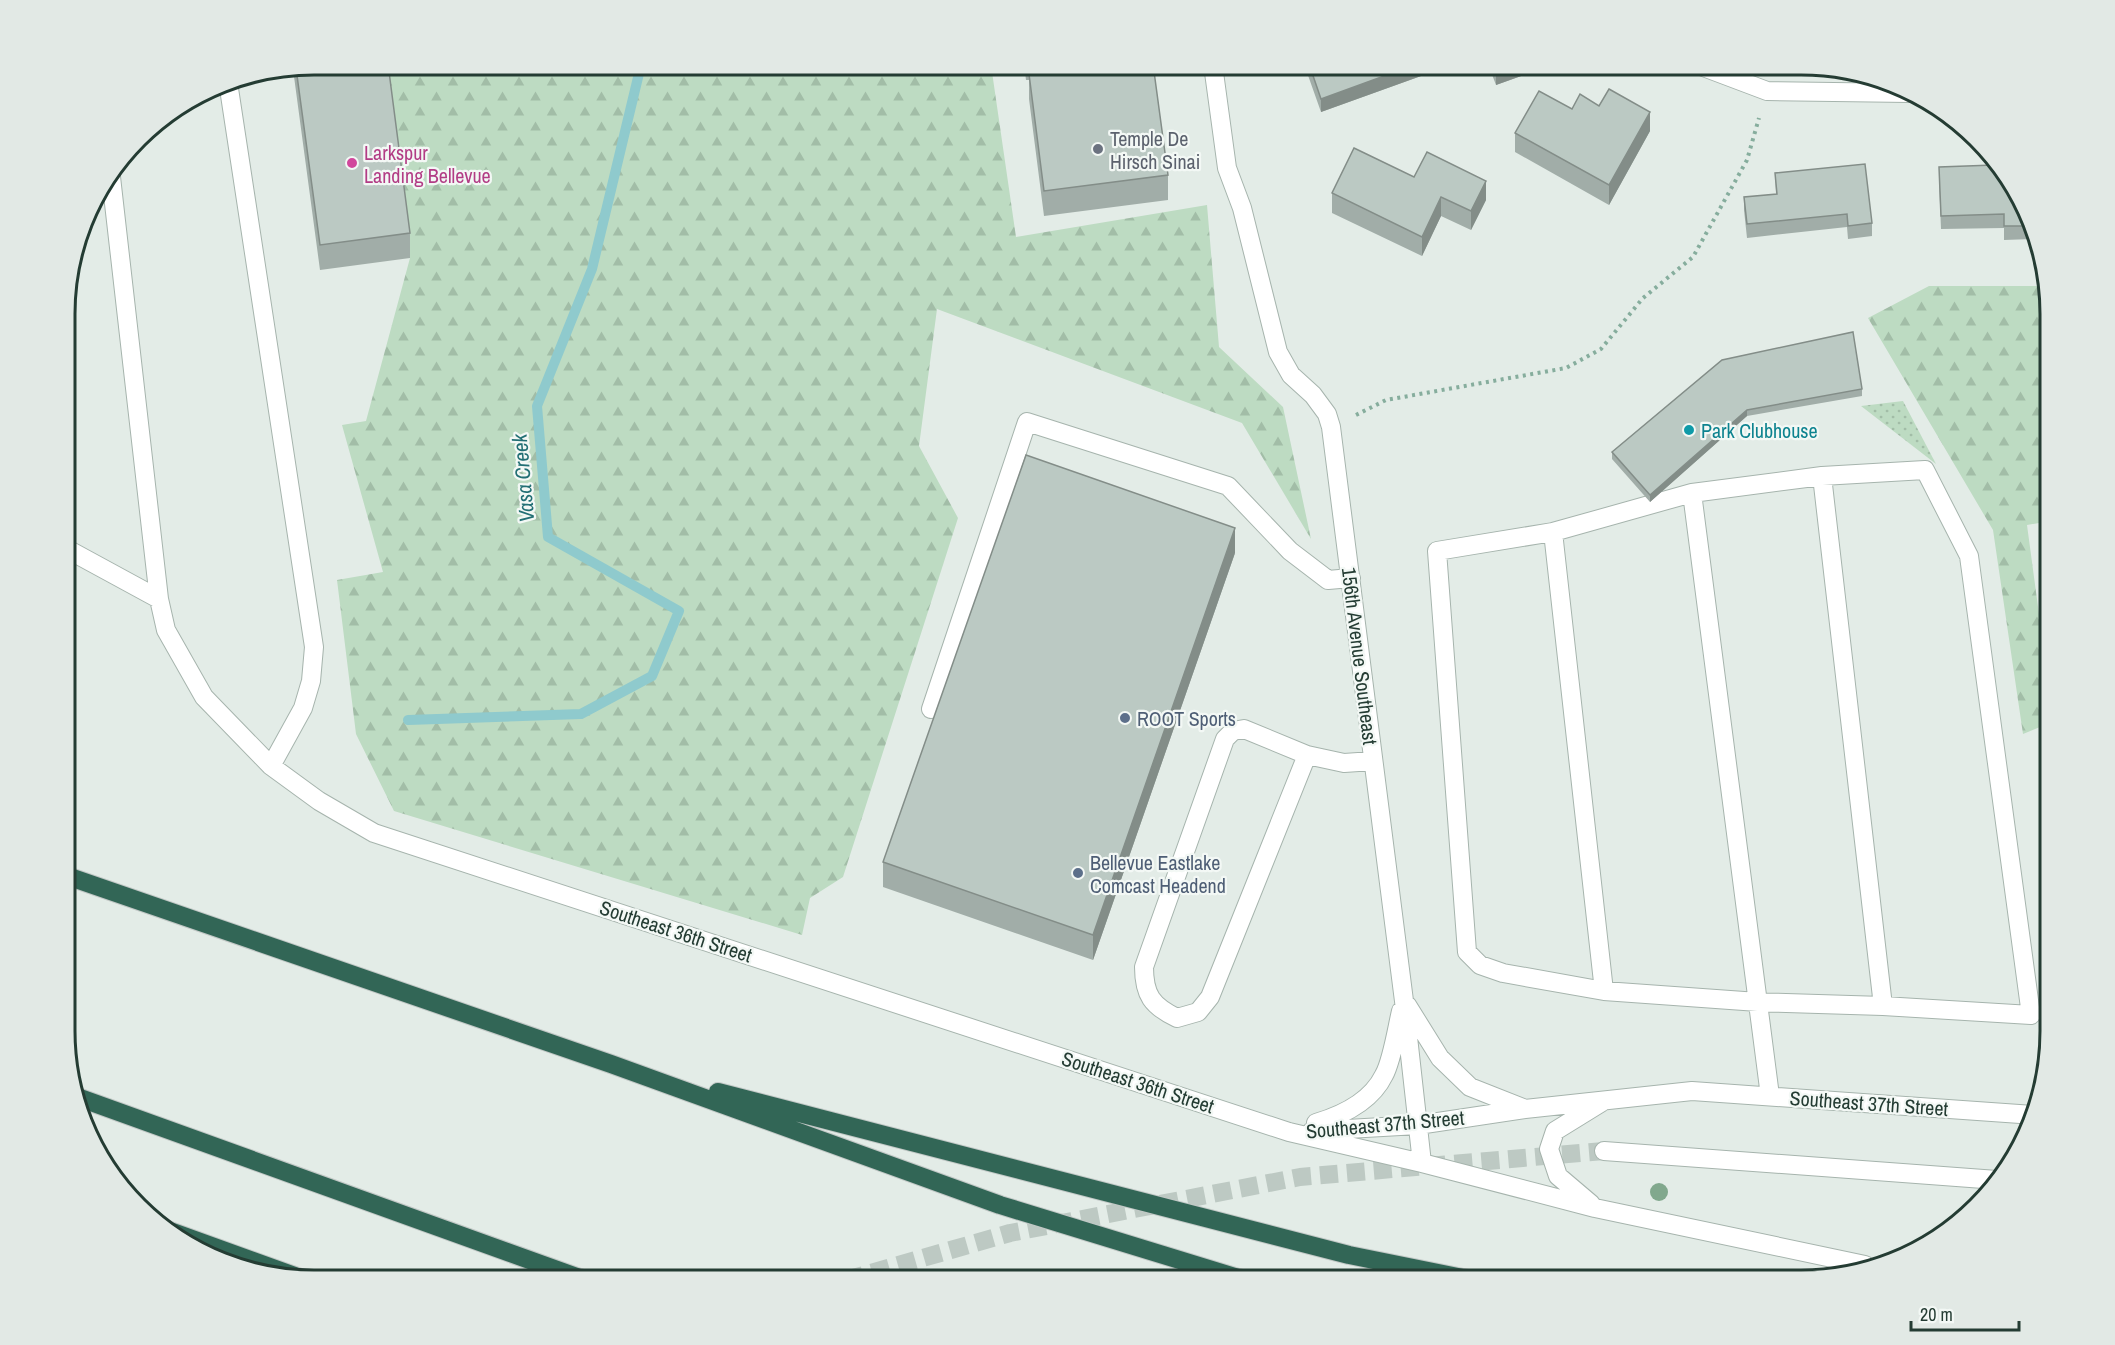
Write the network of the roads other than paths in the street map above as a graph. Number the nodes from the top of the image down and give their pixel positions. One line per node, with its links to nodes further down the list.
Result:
1 (1214, 75): 10 (street, 156th Avenue Southeast)
2 (1726, 75): 4 (street)
3 (229, 91): 15 (street)
4 (1891, 93)
5 (112, 186): 11 (street, Southeast 36th Street)
6 (1822, 476): 7 (street); 20 (street); 20 (street)
7 (1692, 494): 8 (street); 19 (street)
8 (1553, 532): 17 (street); 17 (street)
9 (75, 553): 11 (street)
10 (1350, 578): 12 (street); 14 (street, 156th Avenue Southeast)
11 (159, 599): 15 (street, Southeast 36th Street)
12 (931, 709)
13 (1307, 755): 13 (street); 14 (street)
14 (1373, 760): 18 (street, 156th Avenue Southeast)
15 (272, 766): 28 (street, Southeast 36th Street)
16 (75, 879): 21 (highway)
17 (1604, 991): 19 (street)
18 (1404, 1001): 25 (street); 27 (street, 156th Avenue Southeast); 28 (street)
19 (1758, 1002): 20 (street); 22 (street)
20 (1883, 1006)
21 (611, 1064): 37 (highway); 38 (highway)
22 (1770, 1096): 23 (street, Southeast 37th Street); 26 (street, Southeast 37th Street)
23 (1606, 1099): 25 (street, Southeast 37th Street); 32 (street)
24 (85, 1100): 36 (highway)
25 (1525, 1109): 27 (street, Southeast 37th Street)
26 (2025, 1114)
27 (1418, 1125): 28 (street, Southeast 37th Street); 30 (street, 156th Avenue Southeast)
28 (1289, 1132): 30 (street, Southeast 37th Street)
29 (1604, 1151): 31 (street)
30 (1422, 1163): 32 (street, Southeast 37th Street)
31 (1988, 1179)
32 (1595, 1208): 34 (street, Southeast 37th Street)
33 (206, 1244): 35 (highway)
34 (1857, 1263)
35 (261, 1264)
36 (557, 1270)
37 (1212, 1270)
38 (1423, 1270)

